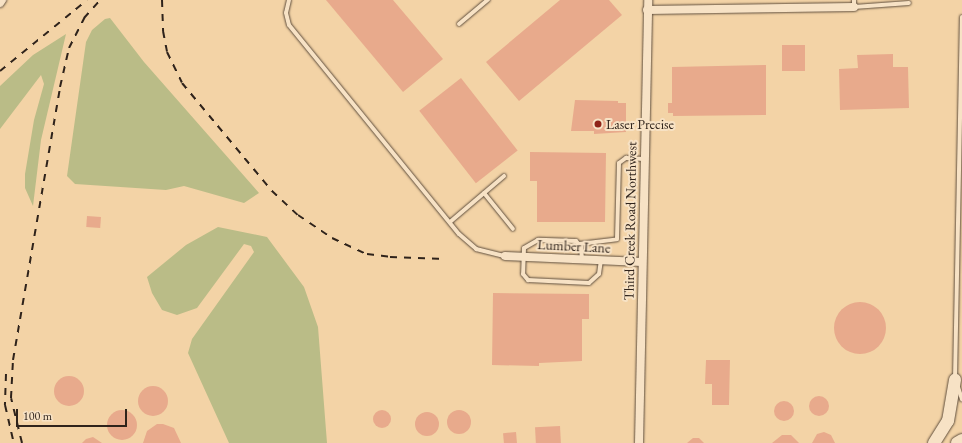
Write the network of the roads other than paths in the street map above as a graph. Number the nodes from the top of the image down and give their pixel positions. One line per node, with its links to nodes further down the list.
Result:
1 (2, 0): 6 (street)
2 (289, 0): 16 (lane)
3 (488, 0): 11 (lane)
4 (648, 0): 9 (street, Third Creek Road Northwest)
5 (886, 2): 7 (lane); 8 (lane)
6 (0, 3)
7 (854, 3): 9 (street)
8 (909, 3)
9 (647, 10): 12 (street, Third Creek Road Northwest)
10 (962, 17): 13 (lane)
11 (459, 24)
12 (644, 159): 18 (lane); 23 (street, Third Creek Road Northwest)
13 (961, 162): 24 (lane)
14 (504, 176): 15 (lane)
15 (484, 193): 16 (lane); 17 (lane)
16 (450, 222): 19 (lane)
17 (513, 229)
18 (579, 244): 20 (lane); 21 (lane)
19 (505, 256): 20 (street, Lumber Lane)
20 (523, 256): 21 (street, Lumber Lane); 22 (lane)
21 (582, 259): 22 (street, Lumber Lane)
22 (601, 260): 23 (street, Lumber Lane)
23 (642, 262): 27 (street, Third Creek Road Northwest)
24 (955, 380): 25 (lane); 28 (main road)
25 (962, 399)
26 (962, 440): 29 (main road)
27 (639, 443)
28 (934, 443)
29 (957, 443)

